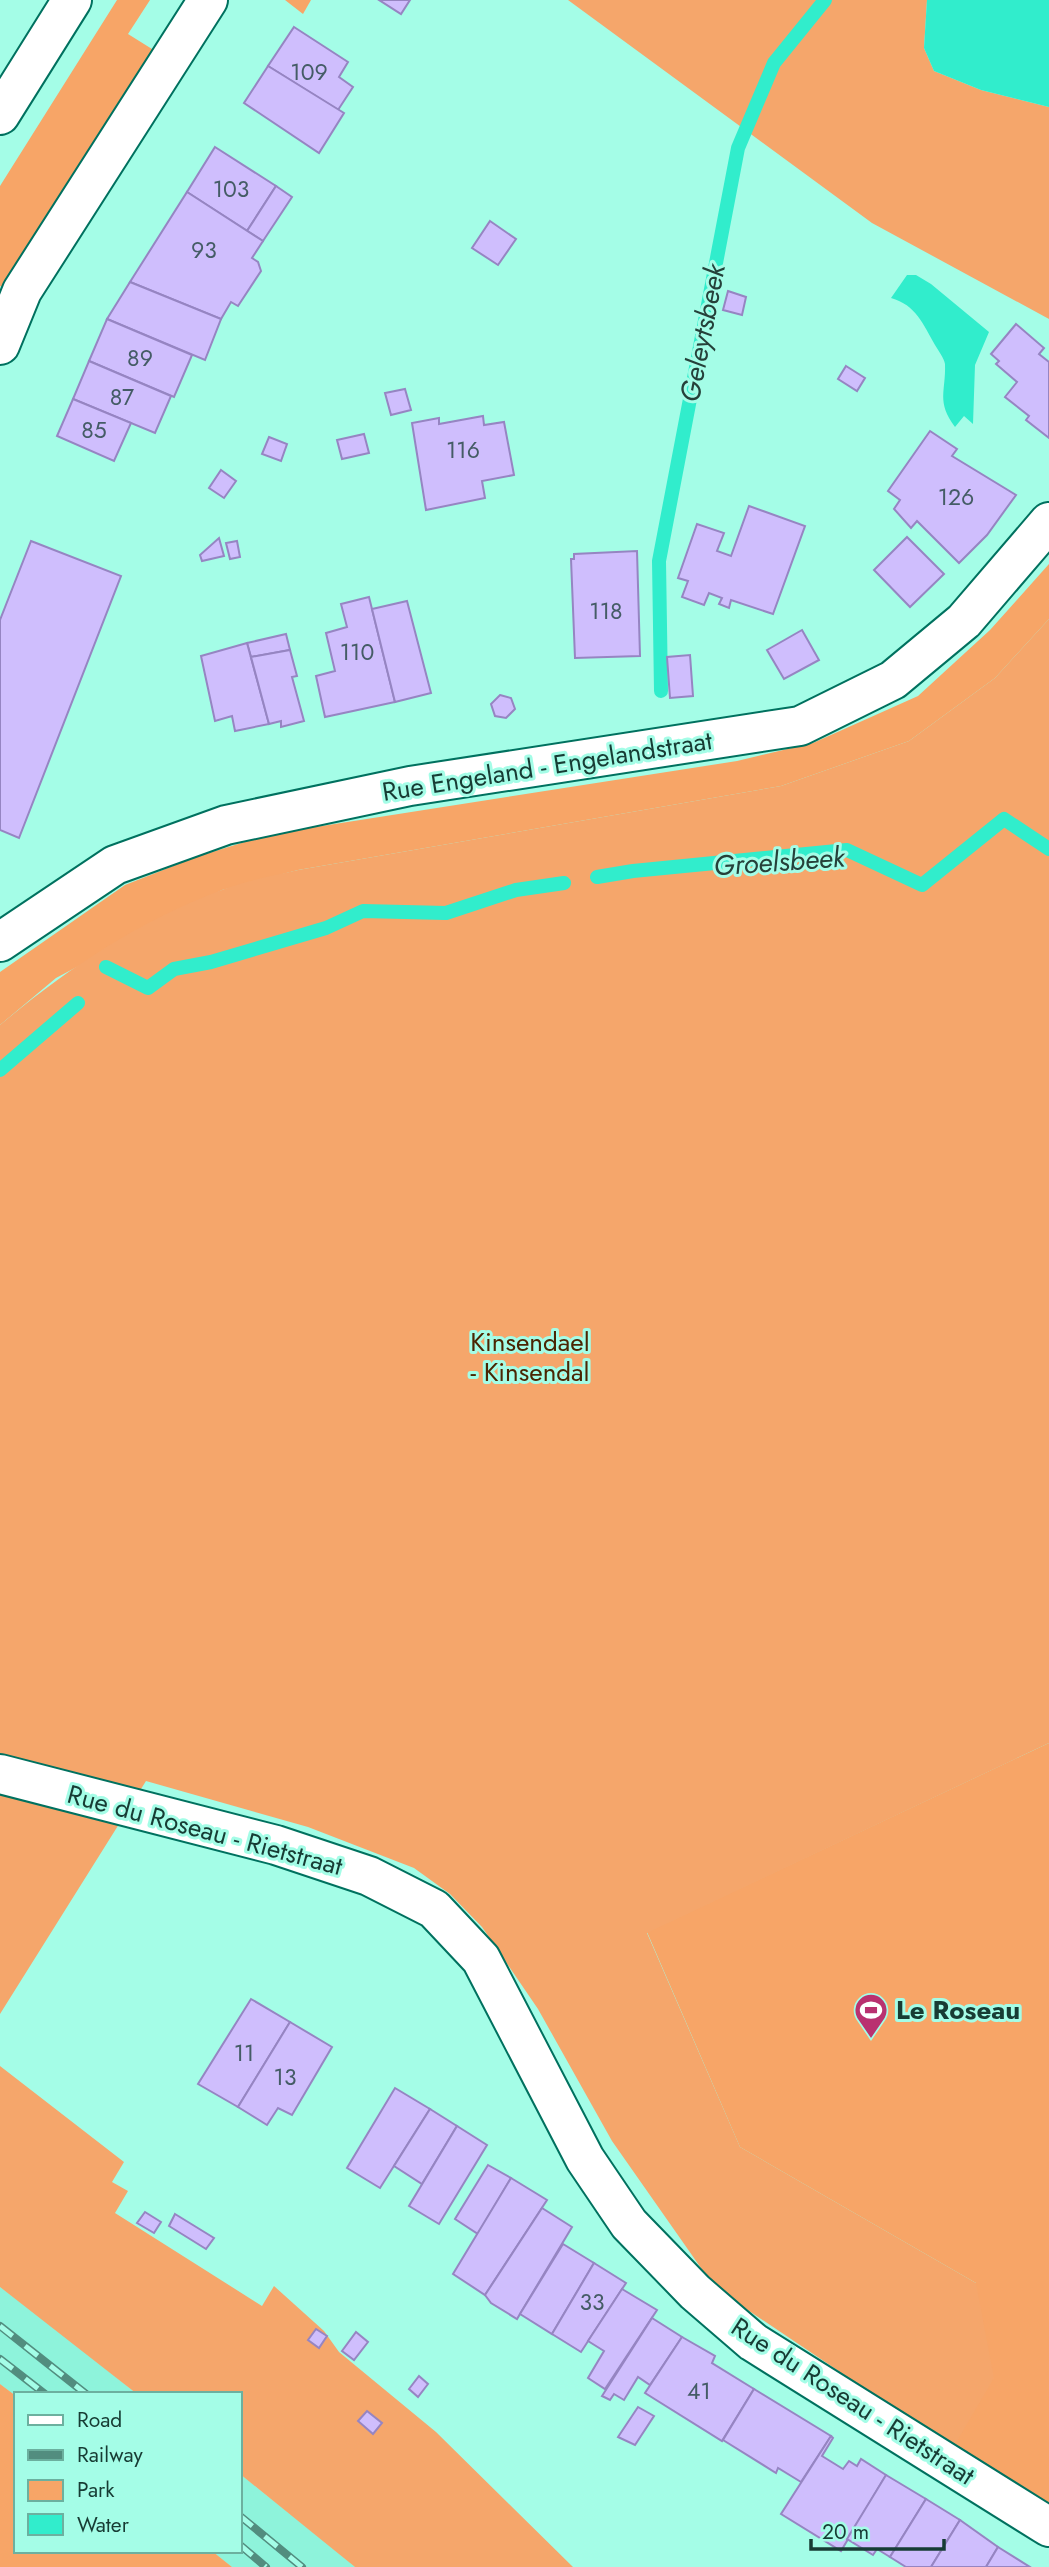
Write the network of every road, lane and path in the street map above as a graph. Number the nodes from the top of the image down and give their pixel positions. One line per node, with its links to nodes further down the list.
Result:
1 (72, 0): 3 (street)
2 (208, 0): 4 (street)
3 (0, 115)
4 (0, 345)
5 (1049, 522): 6 (street, Rue Engeland - Engelandstraat)
6 (0, 942)
7 (0, 1774): 8 (street, Rue du Roseau - Rietstraat)
8 (1049, 2527)

